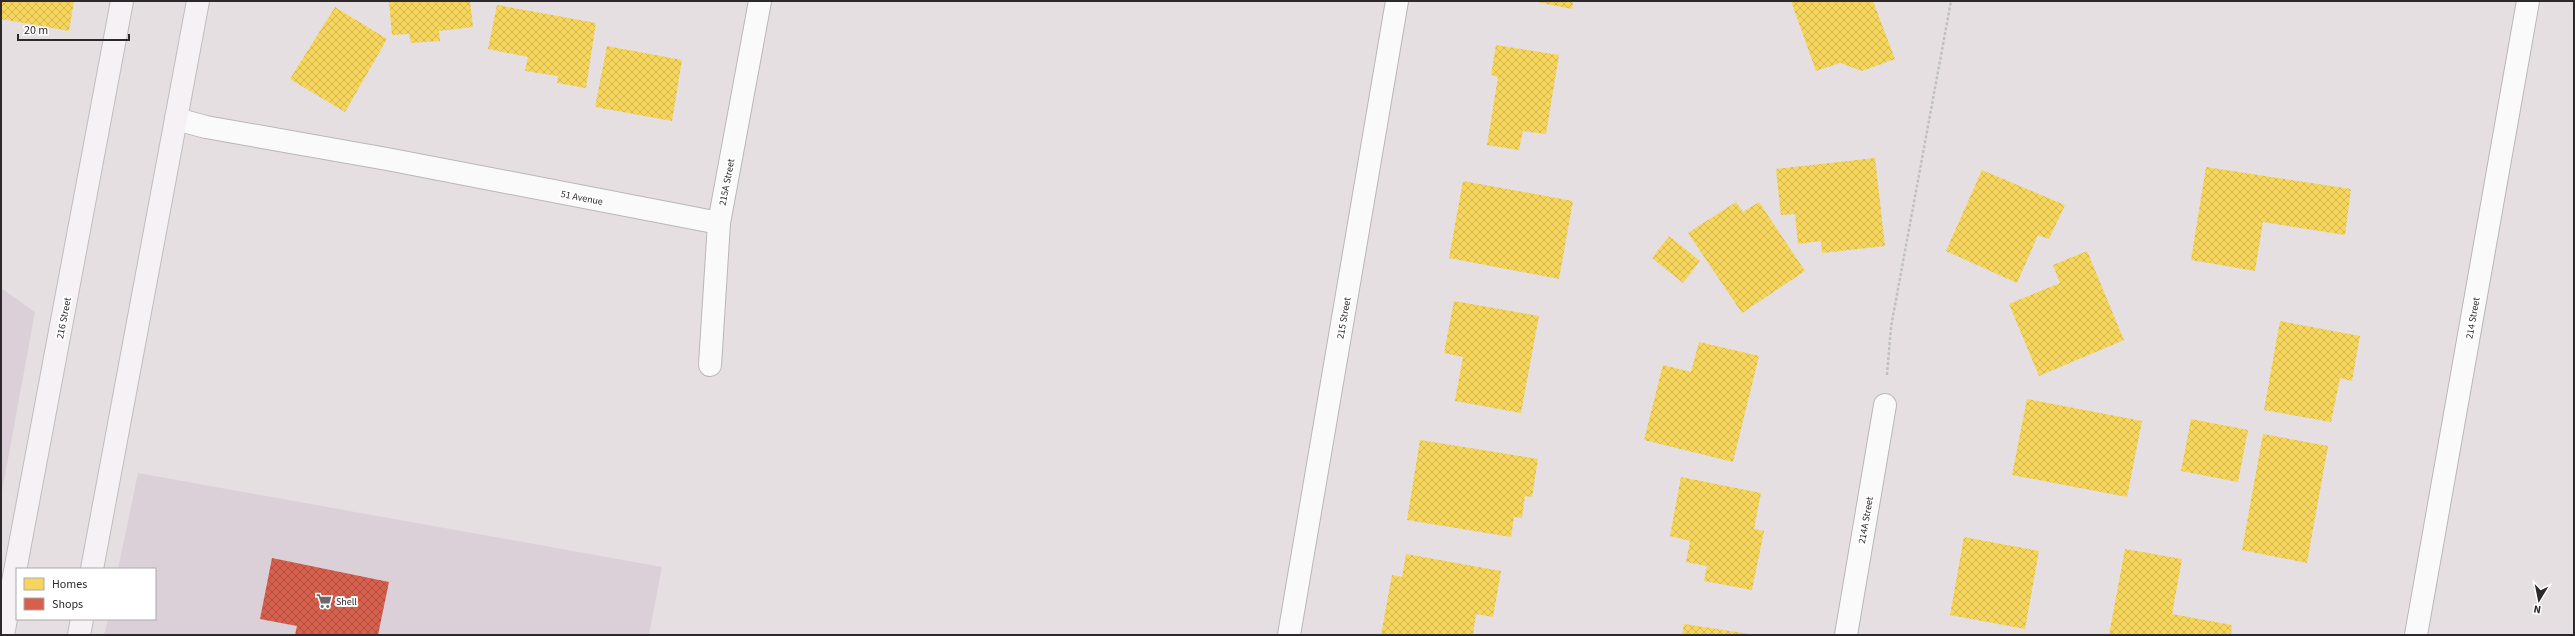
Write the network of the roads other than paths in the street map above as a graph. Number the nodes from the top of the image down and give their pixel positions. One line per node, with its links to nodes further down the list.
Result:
1 (122, 1): 12 (main road, 216 Street)
2 (198, 1): 6 (main road)
3 (760, 1): 7 (street, 215A Street)
4 (1397, 1): 14 (street, 215 Street)
5 (2528, 1): 16 (street, 214 Street)
6 (176, 119): 7 (street, 51 Avenue); 10 (main road)
7 (719, 223): 8 (street, 215A Street)
8 (710, 365)
9 (1885, 405): 15 (street, 214A Street)
10 (92, 568)
11 (82, 620): 13 (main road)
12 (3, 635)
13 (79, 635)
14 (1289, 635)
15 (1846, 635)
16 (2416, 635)

